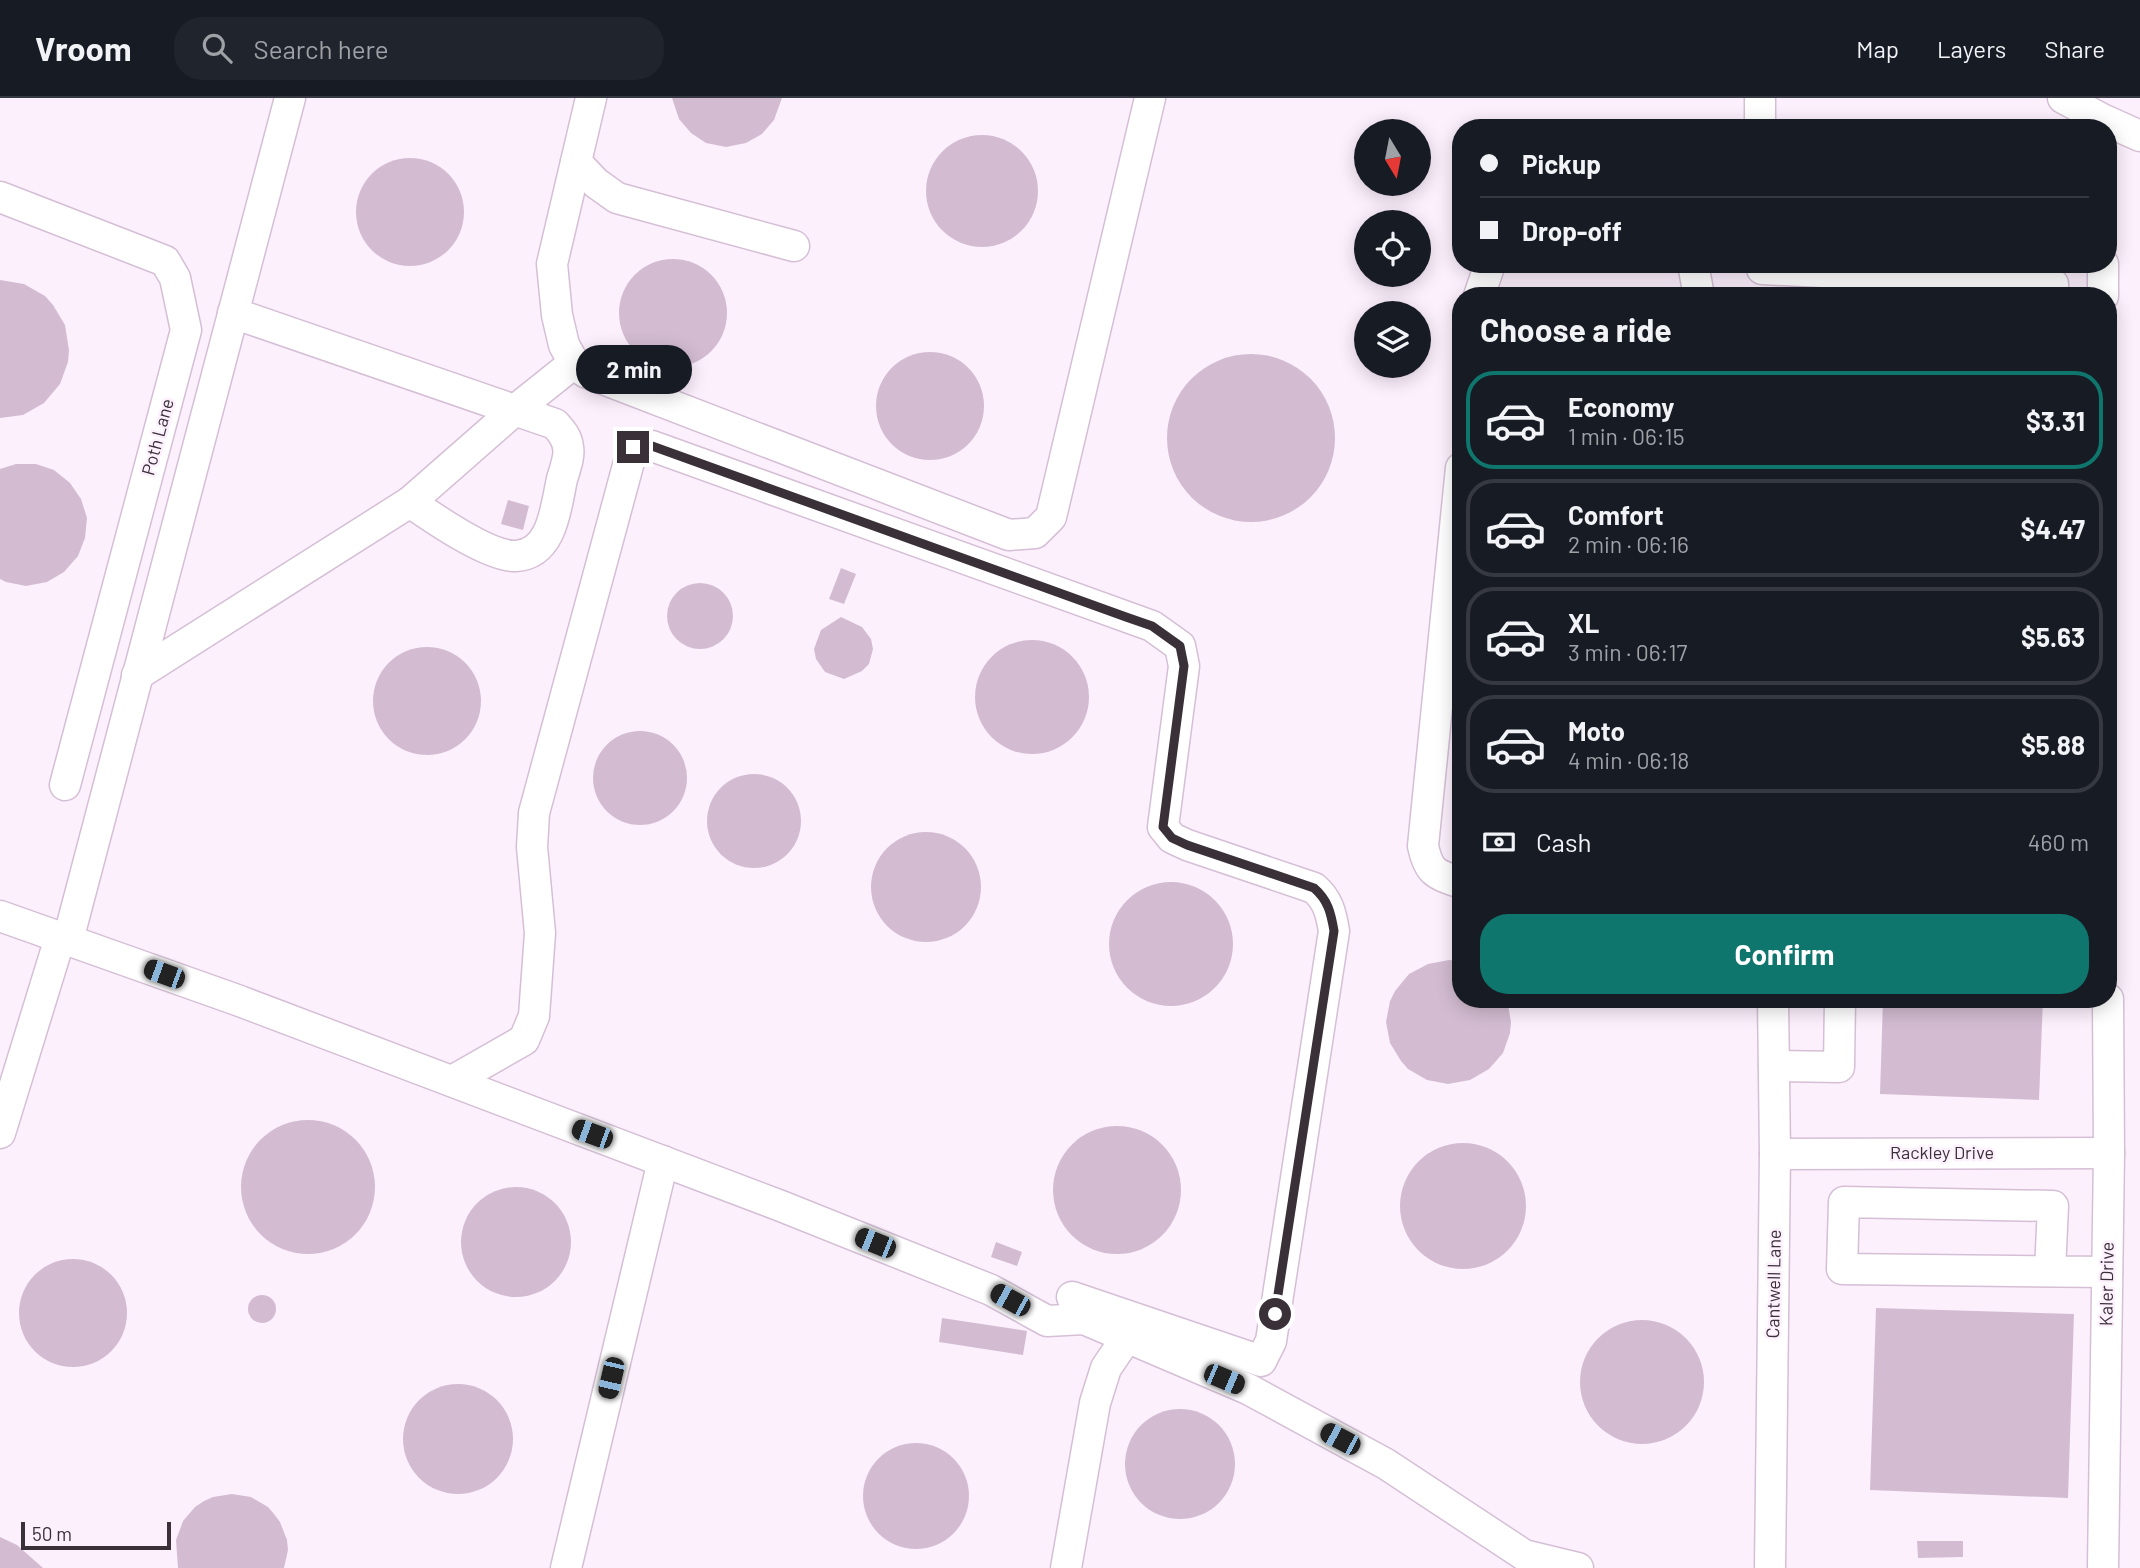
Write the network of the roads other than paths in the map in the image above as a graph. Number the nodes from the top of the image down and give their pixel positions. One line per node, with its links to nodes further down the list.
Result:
1 (290, 98): 18 (street)
2 (591, 98): 10 (street)
3 (1150, 98): 19 (street)
4 (1760, 98): 6 (street)
5 (2063, 98): 7 (street)
6 (1760, 119)
7 (2096, 119)
8 (2117, 128): 9 (street)
9 (2140, 136)
10 (576, 162): 12 (street); 19 (street)
11 (0, 197): 24 (street, Poth Lane)
12 (794, 246)
13 (1931, 273): 17 (street)
14 (1967, 273): 16 (street)
15 (1762, 276): 17 (street)
16 (2053, 281)
17 (1844, 285)
18 (233, 313): 20 (street); 23 (street)
19 (574, 363): 20 (street)
20 (515, 410): 21 (street); 21 (street)
21 (410, 502): 23 (street)
22 (1452, 558): 25 (street)
23 (137, 675): 27 (street)
24 (65, 785)
25 (1452, 880)
26 (0, 916): 27 (street)
27 (64, 939): 32 (street); 33 (street)
28 (1773, 1008): 31 (street, Cantwell Lane)
29 (1840, 1008): 31 (street)
30 (2108, 1008): 34 (street, Kaler Drive)
31 (1774, 1066): 35 (street, Cantwell Lane)
32 (452, 1082): 36 (street); 39 (street)
33 (0, 1133)
34 (2109, 1153): 35 (street, Rackley Drive); 38 (street, Kaler Drive)
35 (1775, 1154): 45 (street, Cantwell Lane)
36 (663, 1161): 40 (street); 42 (street)
37 (2050, 1271): 37 (street); 38 (street)
38 (2107, 1272): 46 (street, Kaler Drive)
39 (1072, 1297)
40 (1127, 1337): 41 (street); 43 (street)
41 (1522, 1562): 44 (street)
42 (566, 1568)
43 (1066, 1568)
44 (1578, 1568)
45 (1770, 1568)
46 (2103, 1568)

